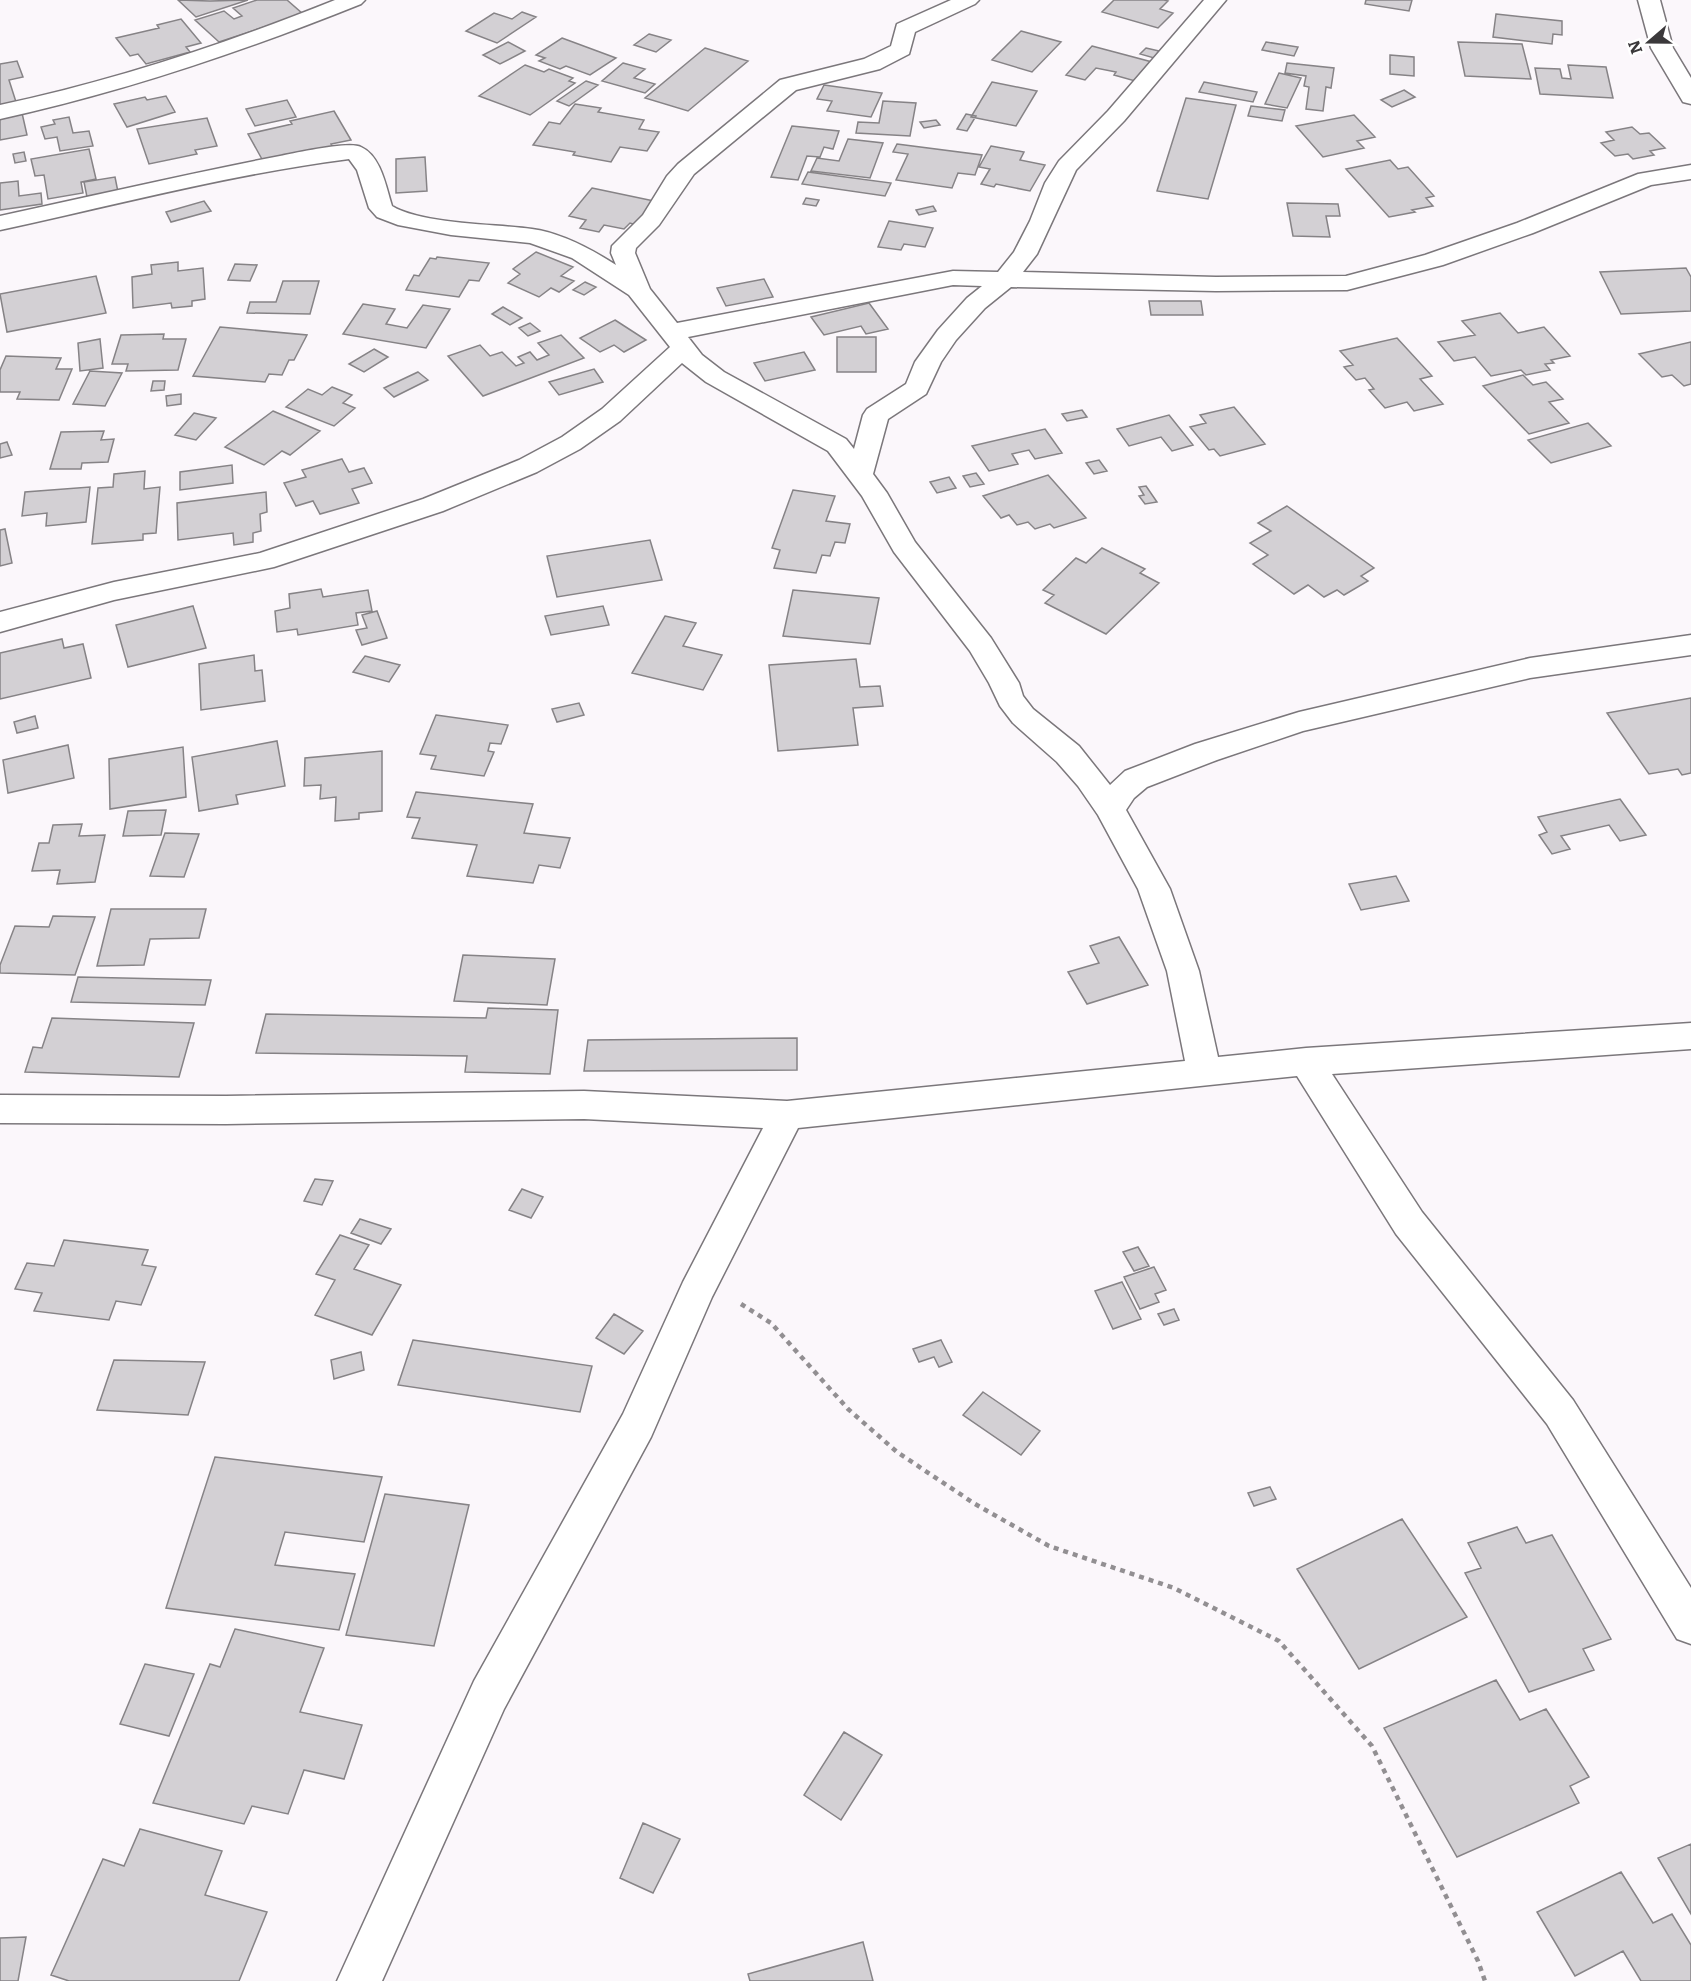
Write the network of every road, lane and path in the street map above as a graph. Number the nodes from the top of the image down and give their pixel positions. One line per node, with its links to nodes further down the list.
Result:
1 (354, 0): 6 (street)
2 (968, 0): 10 (street)
3 (1215, 0): 9 (street)
4 (1649, 0): 5 (street)
5 (1691, 97)
6 (0, 112)
7 (1691, 172): 9 (street)
8 (0, 223): 10 (street)
9 (1003, 280): 11 (street); 12 (street)
10 (638, 290): 11 (street)
11 (677, 340): 12 (street); 13 (street)
12 (860, 474): 15 (street)
13 (0, 622)
14 (1691, 645): 15 (street)
15 (1110, 809): 18 (street)
16 (1691, 1036): 17 (street)
17 (1306, 1062): 18 (street); 22 (street)
18 (1204, 1073): 20 (street)
19 (0, 1109): 20 (street)
20 (787, 1115): 21 (street)
21 (696, 1293): 23 (street); 24 (path)
22 (1691, 1625)
23 (359, 1981)
24 (1485, 1981)

